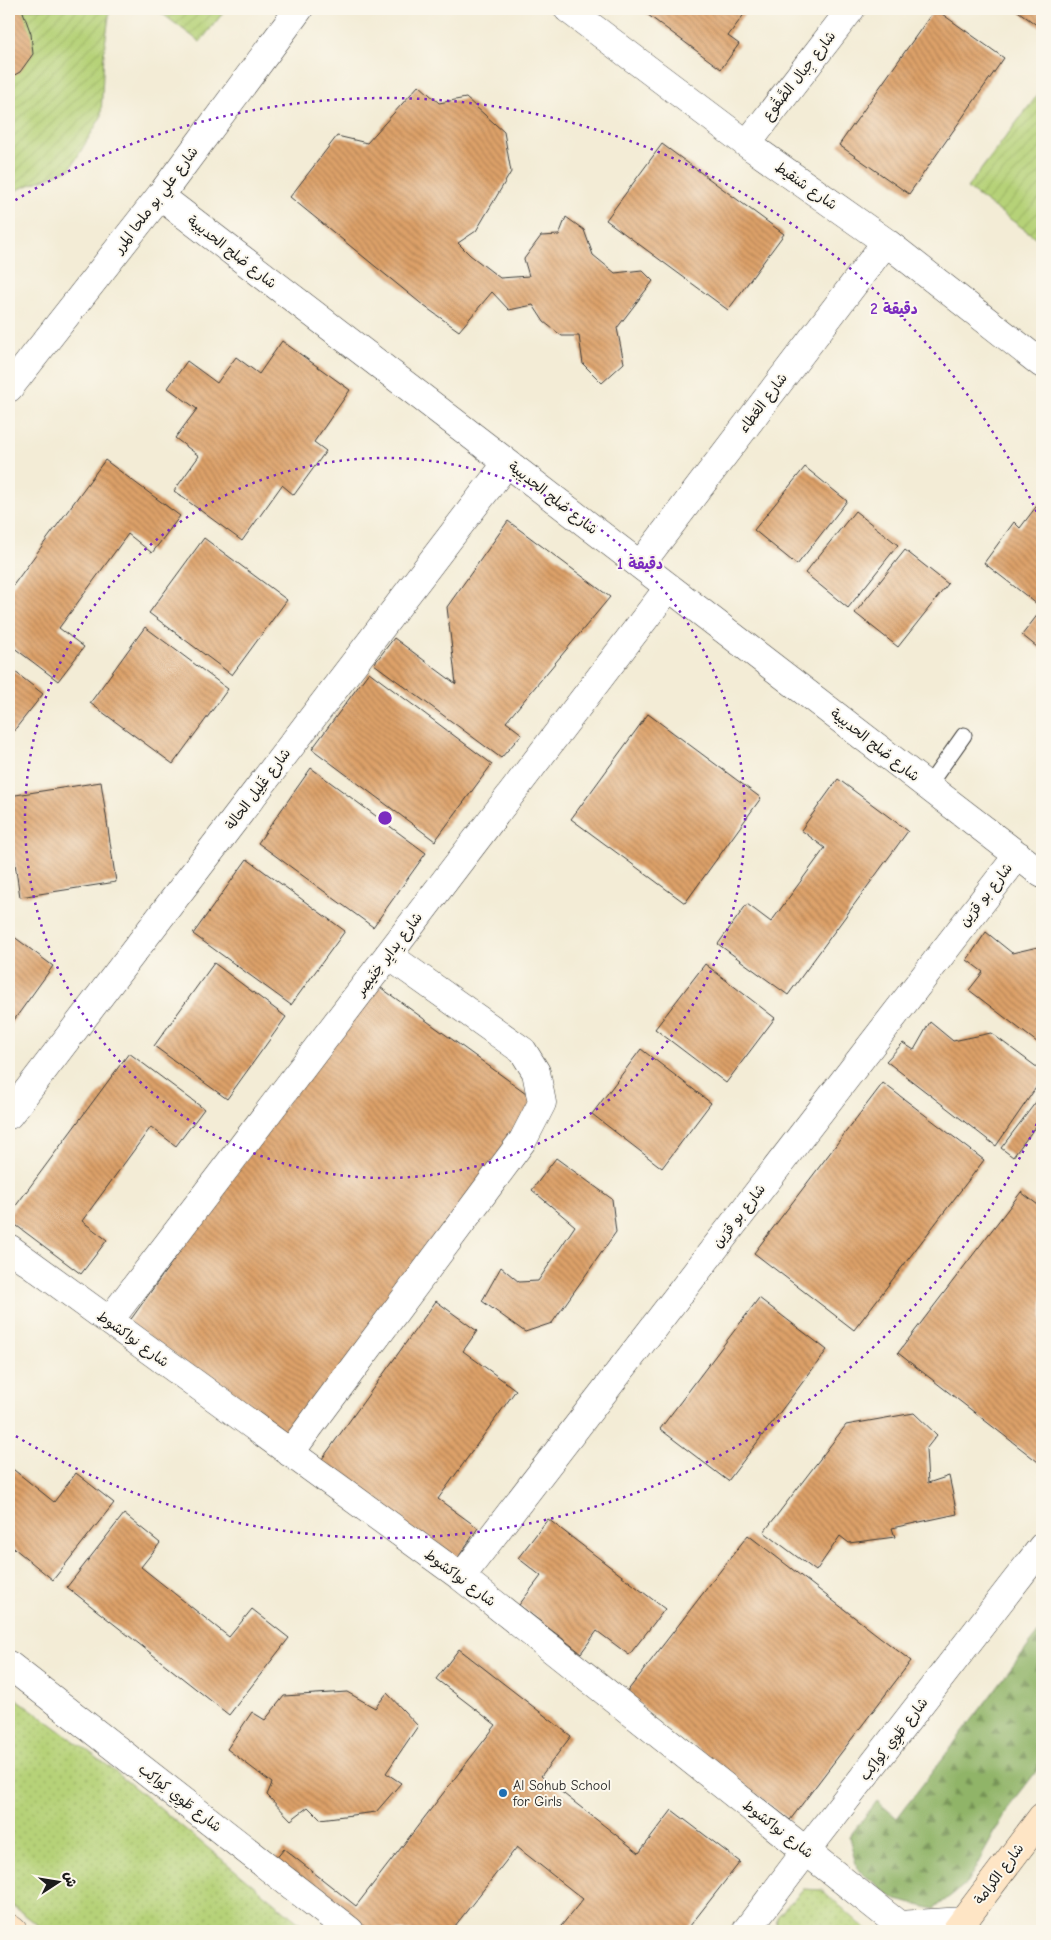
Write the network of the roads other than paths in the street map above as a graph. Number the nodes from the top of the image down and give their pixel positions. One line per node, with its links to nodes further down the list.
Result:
1 (299, 9): 5 (street, شارع علي بو ملحا المرر)
2 (568, 9): 4 (street, شارع شنقيط)
3 (851, 9): 4 (street, شارع جِبال الصَّقُوع)
4 (747, 144): 6 (street, شارع شنقيط)
5 (160, 196): 8 (street, شارع علي بو ملحا المرر); 9 (street, شارع صُلح الحديبية)
6 (886, 242): 7 (street, شارع شنقيط); 10 (street, شارع العَطاء)
7 (1042, 364)
8 (9, 388)
9 (507, 463): 10 (street, شارع صُلح الحديبية); 17 (street, شارع غَلِيل الحالة)
10 (640, 565): 11 (street, شارع صُلح الحديبية)
11 (669, 587): 13 (street, شارع صُلح الحديبية); 16 (street, شارع بِدايِر خِنَيصِر)
12 (964, 735): 13 (lane)
13 (928, 786): 14 (street, شارع صُلح الحديبية)
14 (1018, 855): 15 (street, شارع صُلح الحديبية); 22 (street, شارع بو قرَين)
15 (1042, 874)
16 (388, 955): 19 (street, شارع بِدايِر خِنَيصِر); 20 (street)
17 (9, 1115)
18 (9, 1248): 19 (street, شارع نواكشوط)
19 (108, 1321): 20 (street, شارع نواكشوط)
20 (290, 1453): 22 (street, شارع نواكشوط)
21 (1042, 1547): 25 (street, شارع طَوِي كِواكِب)
22 (461, 1577): 25 (street, شارع نواكشوط)
23 (9, 1665): 30 (street, شارع طَوِي كِواكِب)
24 (1042, 1817): 26 (main road, شارع الكرامة)
25 (806, 1851): 28 (street, شارع نواكشوط); 31 (street, شارع طَوِي كِواكِب)
26 (960, 1926): 28 (street, شارع نواكشوط)
27 (9, 1928): 29 (main road)
28 (900, 1928)
29 (13, 1931)
30 (350, 1931)
31 (746, 1931)

